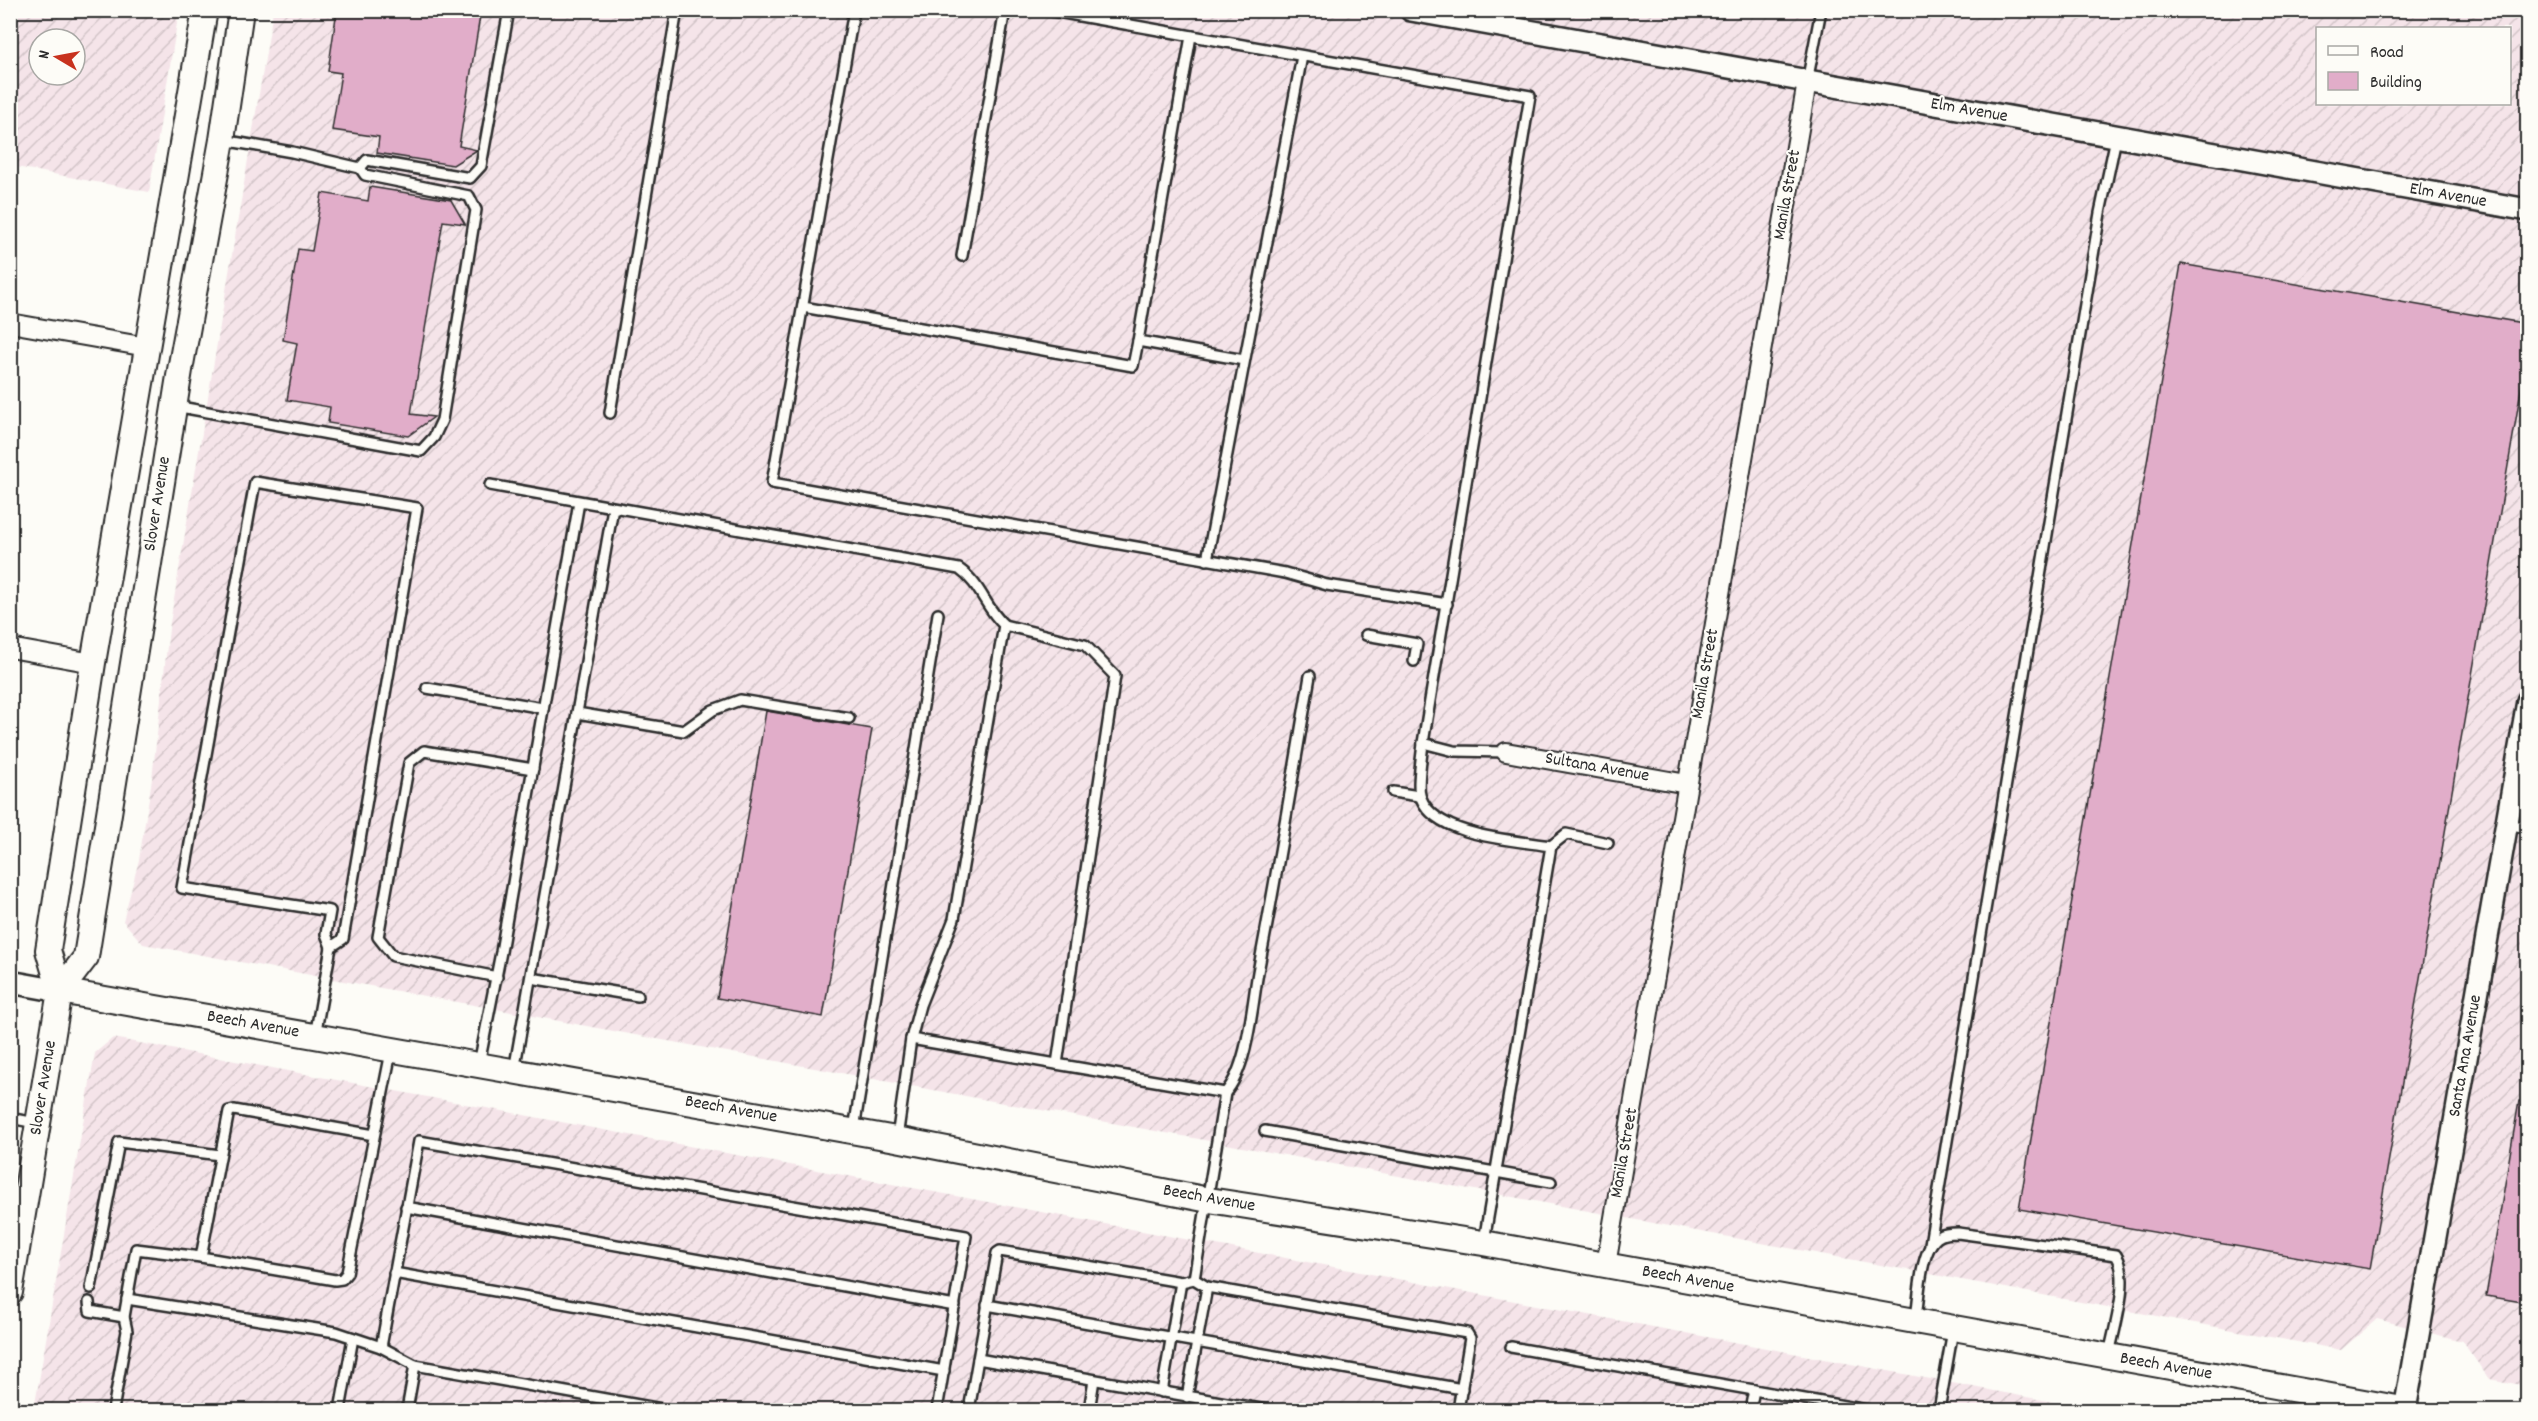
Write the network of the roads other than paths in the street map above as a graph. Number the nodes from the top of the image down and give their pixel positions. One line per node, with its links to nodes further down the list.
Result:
1 (205, 10): 22 (main road, Slover Avenue)
2 (241, 10): 15 (main road, Slover Avenue)
3 (509, 10): 16 (lane)
4 (677, 10): 25 (lane)
5 (854, 10): 19 (lane)
6 (1005, 10): 18 (lane)
7 (1046, 10): 11 (lane)
8 (1411, 10): 10 (street, Elm Avenue)
9 (1821, 10): 13 (lane)
10 (1471, 16): 13 (street, Elm Avenue)
11 (1191, 36): 12 (lane); 21 (lane)
12 (1302, 56): 23 (lane); 30 (lane)
13 (1808, 82): 14 (street, Elm Avenue); 47 (street, Manila Street)
14 (2116, 138): 17 (street, Elm Avenue); 79 (lane)
15 (222, 140): 16 (lane); 24 (main road, Slover Avenue)
16 (360, 168): 24 (lane)
17 (2528, 210)
18 (962, 256)
19 (803, 307): 21 (lane); 29 (lane)
20 (10, 323): 22 (street)
21 (1138, 341): 23 (lane)
22 (147, 347): 36 (main road, Slover Avenue)
23 (1244, 360): 29 (lane)
24 (174, 406): 58 (main road, Slover Avenue)
25 (610, 413)
26 (490, 485): 27 (lane)
27 (579, 502): 28 (lane); 40 (lane)
28 (613, 508): 32 (lane); 41 (lane)
29 (1207, 560): 30 (lane)
30 (1447, 604): 43 (lane)
31 (938, 614): 69 (lane)
32 (1004, 625): 61 (lane); 63 (lane)
33 (1366, 635): 35 (lane)
34 (10, 648): 36 (street)
35 (1414, 661)
36 (93, 663): 58 (main road, Slover Avenue)
37 (1310, 676): 66 (lane)
38 (427, 688): 40 (lane)
39 (2528, 701): 46 (street, Santa Ana Avenue)
40 (543, 708): 45 (lane)
41 (577, 713): 42 (lane); 56 (lane)
42 (849, 718)
43 (1424, 743): 44 (lane); 49 (lane)
44 (1506, 752): 47 (street, Sultana Avenue)
45 (533, 769): 55 (lane); 55 (lane)
46 (2522, 772): 50 (street, Santa Ana Avenue)
47 (1687, 784): 81 (street, Manila Street)
48 (1394, 792): 49 (lane)
49 (1419, 796): 53 (lane)
50 (2506, 824): 51 (lane); 121 (street, Santa Ana Avenue)
51 (2528, 828)
52 (1608, 843): 53 (lane)
53 (1551, 846): 74 (lane)
54 (331, 947): 54 (lane); 60 (lane)
55 (497, 977): 64 (lane)
56 (531, 978): 59 (lane); 65 (lane)
57 (10, 982): 58 (street, Beech Avenue)
58 (60, 991): 60 (main road, Beech Avenue); 68 (main road, Slover Avenue)
59 (638, 996)
60 (315, 1036): 62 (main road, Beech Avenue)
61 (911, 1039): 63 (lane); 72 (lane)
62 (391, 1050): 64 (main road, Beech Avenue); 71 (lane)
63 (1057, 1064): 66 (lane)
64 (479, 1065): 65 (main road, Beech Avenue)
65 (514, 1071): 69 (main road, Beech Avenue)
66 (1225, 1093): 76 (lane)
67 (10, 1118): 68 (lane)
68 (38, 1123): 87 (main road, Slover Avenue)
69 (853, 1131): 72 (main road, Beech Avenue)
70 (1265, 1131): 74 (lane)
71 (375, 1135): 73 (lane); 80 (lane)
72 (896, 1139): 76 (main road, Beech Avenue)
73 (220, 1155): 80 (lane); 86 (lane)
74 (1497, 1172): 75 (lane); 78 (lane)
75 (1551, 1182)
76 (1209, 1200): 78 (main road, Beech Avenue); 83 (lane)
77 (406, 1207): 82 (lane); 91 (lane); 91 (lane)
78 (1483, 1244): 81 (main road, Beech Avenue)
79 (1930, 1244): 93 (lane); 100 (lane)
80 (201, 1257): 88 (lane)
81 (1606, 1265): 93 (main road, Beech Avenue)
82 (394, 1273): 98 (lane); 103 (lane)
83 (1194, 1279): 84 (lane); 85 (lane)
84 (1181, 1282): 90 (lane); 96 (lane)
85 (1207, 1287): 97 (lane); 105 (lane)
86 (91, 1288)
87 (10, 1292)
88 (127, 1299): 92 (lane); 95 (lane)
89 (88, 1302): 92 (lane)
90 (987, 1305): 96 (lane); 101 (lane)
91 (955, 1306): 103 (lane)
92 (124, 1317): 109 (lane)
93 (1916, 1321): 94 (main road, Beech Avenue)
94 (1953, 1328): 100 (main road, Beech Avenue); 120 (lane)
95 (353, 1338): 98 (lane); 110 (lane)
96 (1172, 1338): 97 (lane); 107 (lane)
97 (1197, 1342): 105 (lane); 108 (lane)
98 (381, 1347): 102 (lane)
99 (1511, 1347): 106 (lane)
100 (2109, 1356): 121 (main road, Beech Avenue)
101 (978, 1359): 104 (lane); 114 (lane)
102 (415, 1365): 111 (lane); 112 (lane)
103 (944, 1371): 113 (lane)
104 (1094, 1380): 107 (lane); 115 (lane)
105 (1462, 1389): 117 (lane)
106 (1754, 1390): 118 (lane); 119 (lane)
107 (1162, 1392): 108 (lane)
108 (1187, 1397): 116 (lane)
109 (113, 1410)
110 (340, 1410)
111 (407, 1410)
112 (667, 1410)
113 (937, 1410)
114 (969, 1410)
115 (1089, 1410)
116 (1266, 1410)
117 (1458, 1410)
118 (1750, 1410)
119 (1867, 1410)
120 (1940, 1410)
121 (2406, 1410)

